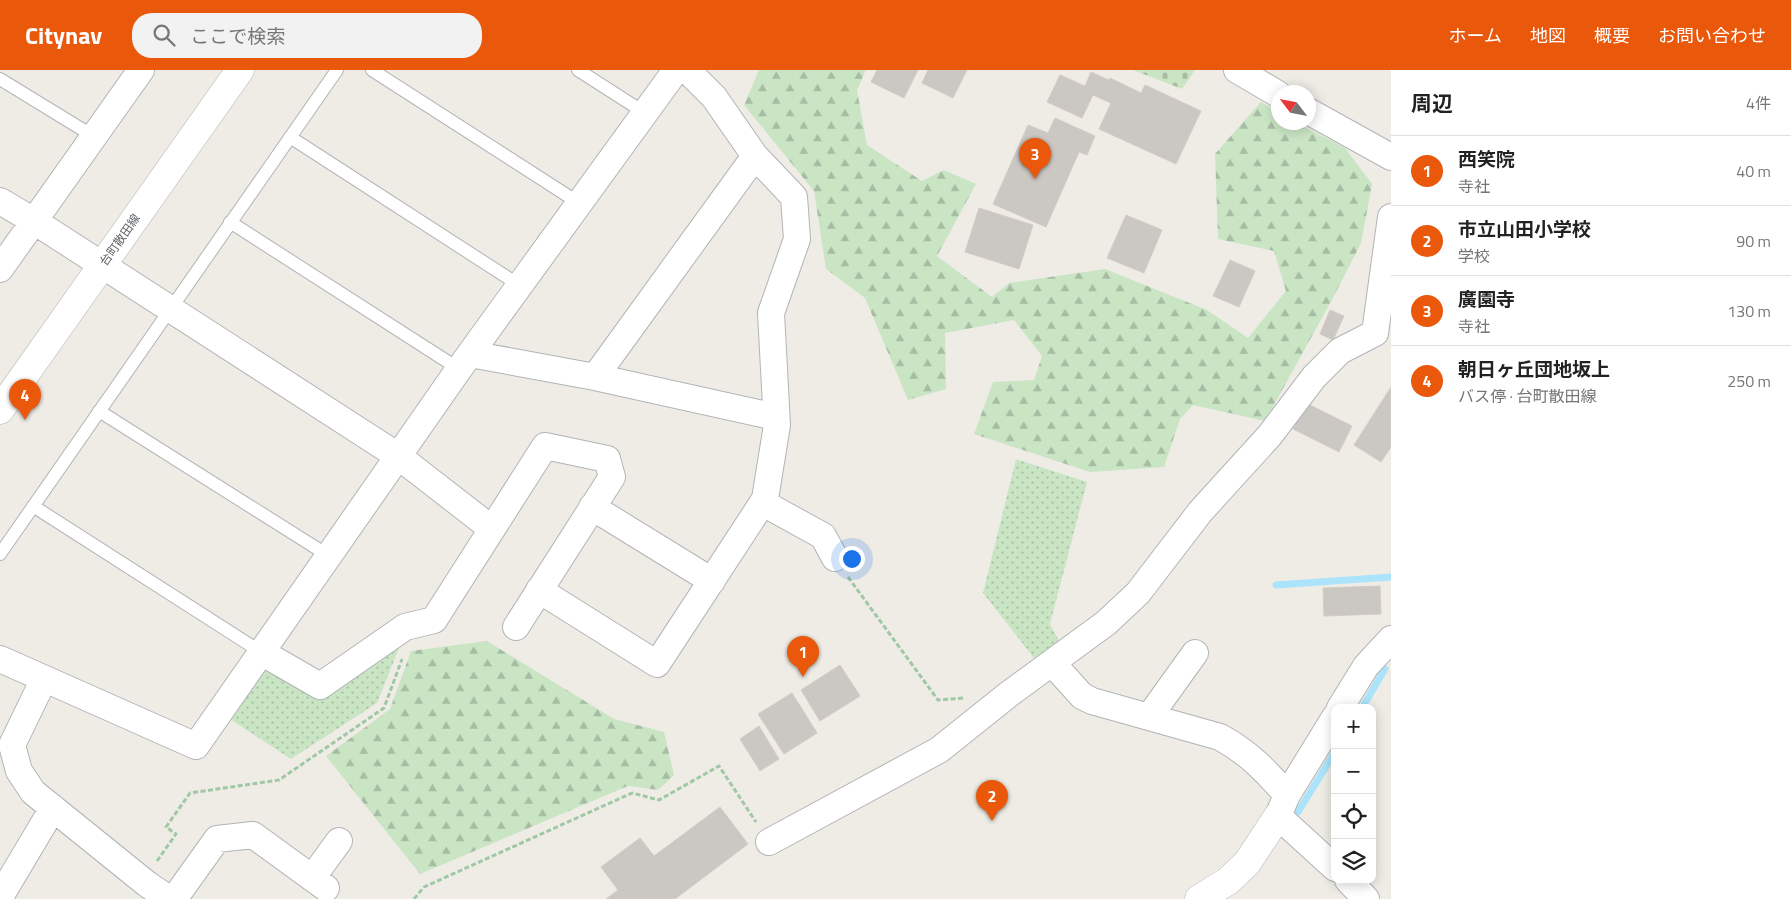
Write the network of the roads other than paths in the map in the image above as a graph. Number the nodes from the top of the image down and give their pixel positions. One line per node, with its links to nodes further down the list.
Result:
1 (141, 70): 13 (street)
2 (240, 70): 22 (street, 台町散田線)
3 (337, 70): 14 (lane)
4 (372, 70): 18 (lane)
5 (578, 70): 11 (lane)
6 (676, 70): 11 (street)
7 (687, 70): 15 (street)
8 (1236, 70): 10 (street)
9 (0, 79): 13 (lane)
10 (1271, 90)
11 (645, 113): 18 (street)
12 (1316, 115): 16 (street)
13 (93, 136): 20 (street)
14 (290, 137): 21 (lane); 24 (lane)
15 (755, 156): 28 (street); 31 (street)
16 (1391, 157)
17 (0, 201): 20 (street)
18 (579, 203): 24 (street)
19 (1391, 217): 26 (street)
20 (34, 221): 22 (street); 23 (street)
21 (230, 222): 25 (lane); 27 (lane)
22 (102, 265): 25 (street); 29 (street, 台町散田線)
23 (0, 269)
24 (519, 285): 27 (street)
25 (170, 309): 30 (lane); 32 (street)
26 (1383, 337): 47 (street)
27 (464, 361): 28 (street); 32 (street)
28 (595, 377): 31 (street)
29 (0, 410)
30 (99, 411): 34 (lane); 38 (lane)
31 (776, 417): 33 (street)
32 (398, 456): 36 (street); 38 (street)
33 (763, 503): 39 (street); 40 (street)
34 (33, 506): 37 (lane); 44 (lane)
35 (592, 507): 36 (street); 40 (street); 41 (street)
36 (492, 529): 44 (street)
37 (0, 554)
38 (329, 556): 44 (street)
39 (834, 558)
40 (712, 581): 41 (street)
41 (539, 590): 42 (street)
42 (516, 626)
43 (1391, 639): 49 (street)
44 (261, 652): 48 (street)
45 (1195, 653): 50 (street)
46 (0, 659): 48 (street)
47 (1053, 664): 50 (street); 55 (street)
48 (44, 678): 53 (street)
49 (1342, 704)
50 (1149, 717): 52 (street)
51 (1331, 724): 52 (street)
52 (1283, 805): 56 (street); 62 (street)
53 (53, 808): 58 (street); 59 (street)
54 (338, 841): 61 (street)
55 (769, 842)
56 (1331, 863)
57 (1352, 884): 63 (street)
58 (142, 888): 60 (street)
59 (0, 897)
60 (169, 899)
61 (174, 899)
62 (1199, 899)
63 (1366, 899)

